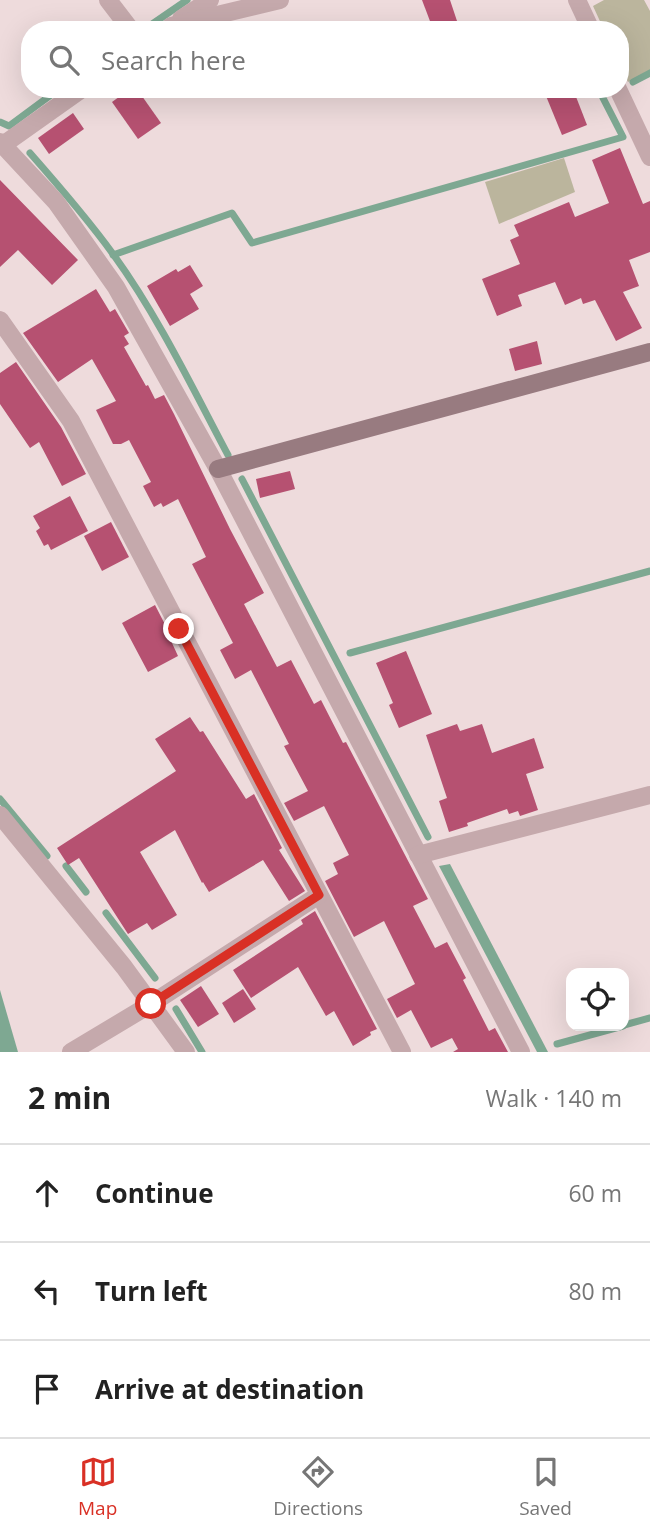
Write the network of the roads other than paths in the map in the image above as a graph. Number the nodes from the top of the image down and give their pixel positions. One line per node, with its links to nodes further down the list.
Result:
1 (108, 0): 5 (street)
2 (211, 0): 6 (street)
3 (280, 0): 7 (street)
4 (577, 0): 8 (street)
5 (124, 21)
6 (180, 21)
7 (197, 21)
8 (587, 21)
9 (69, 98): 11 (street)
10 (622, 98): 12 (street)
11 (2, 143): 15 (street)
12 (650, 157)
13 (0, 320): 19 (street)
14 (650, 352): 15 (street)
15 (218, 469): 18 (street)
16 (650, 795): 18 (street)
17 (0, 815): 20 (street)
18 (418, 855): 24 (street)
19 (319, 895): 20 (street); 23 (street)
20 (151, 1004): 21 (street); 22 (street)
21 (71, 1052)
22 (186, 1052)
23 (402, 1052)
24 (521, 1052)

